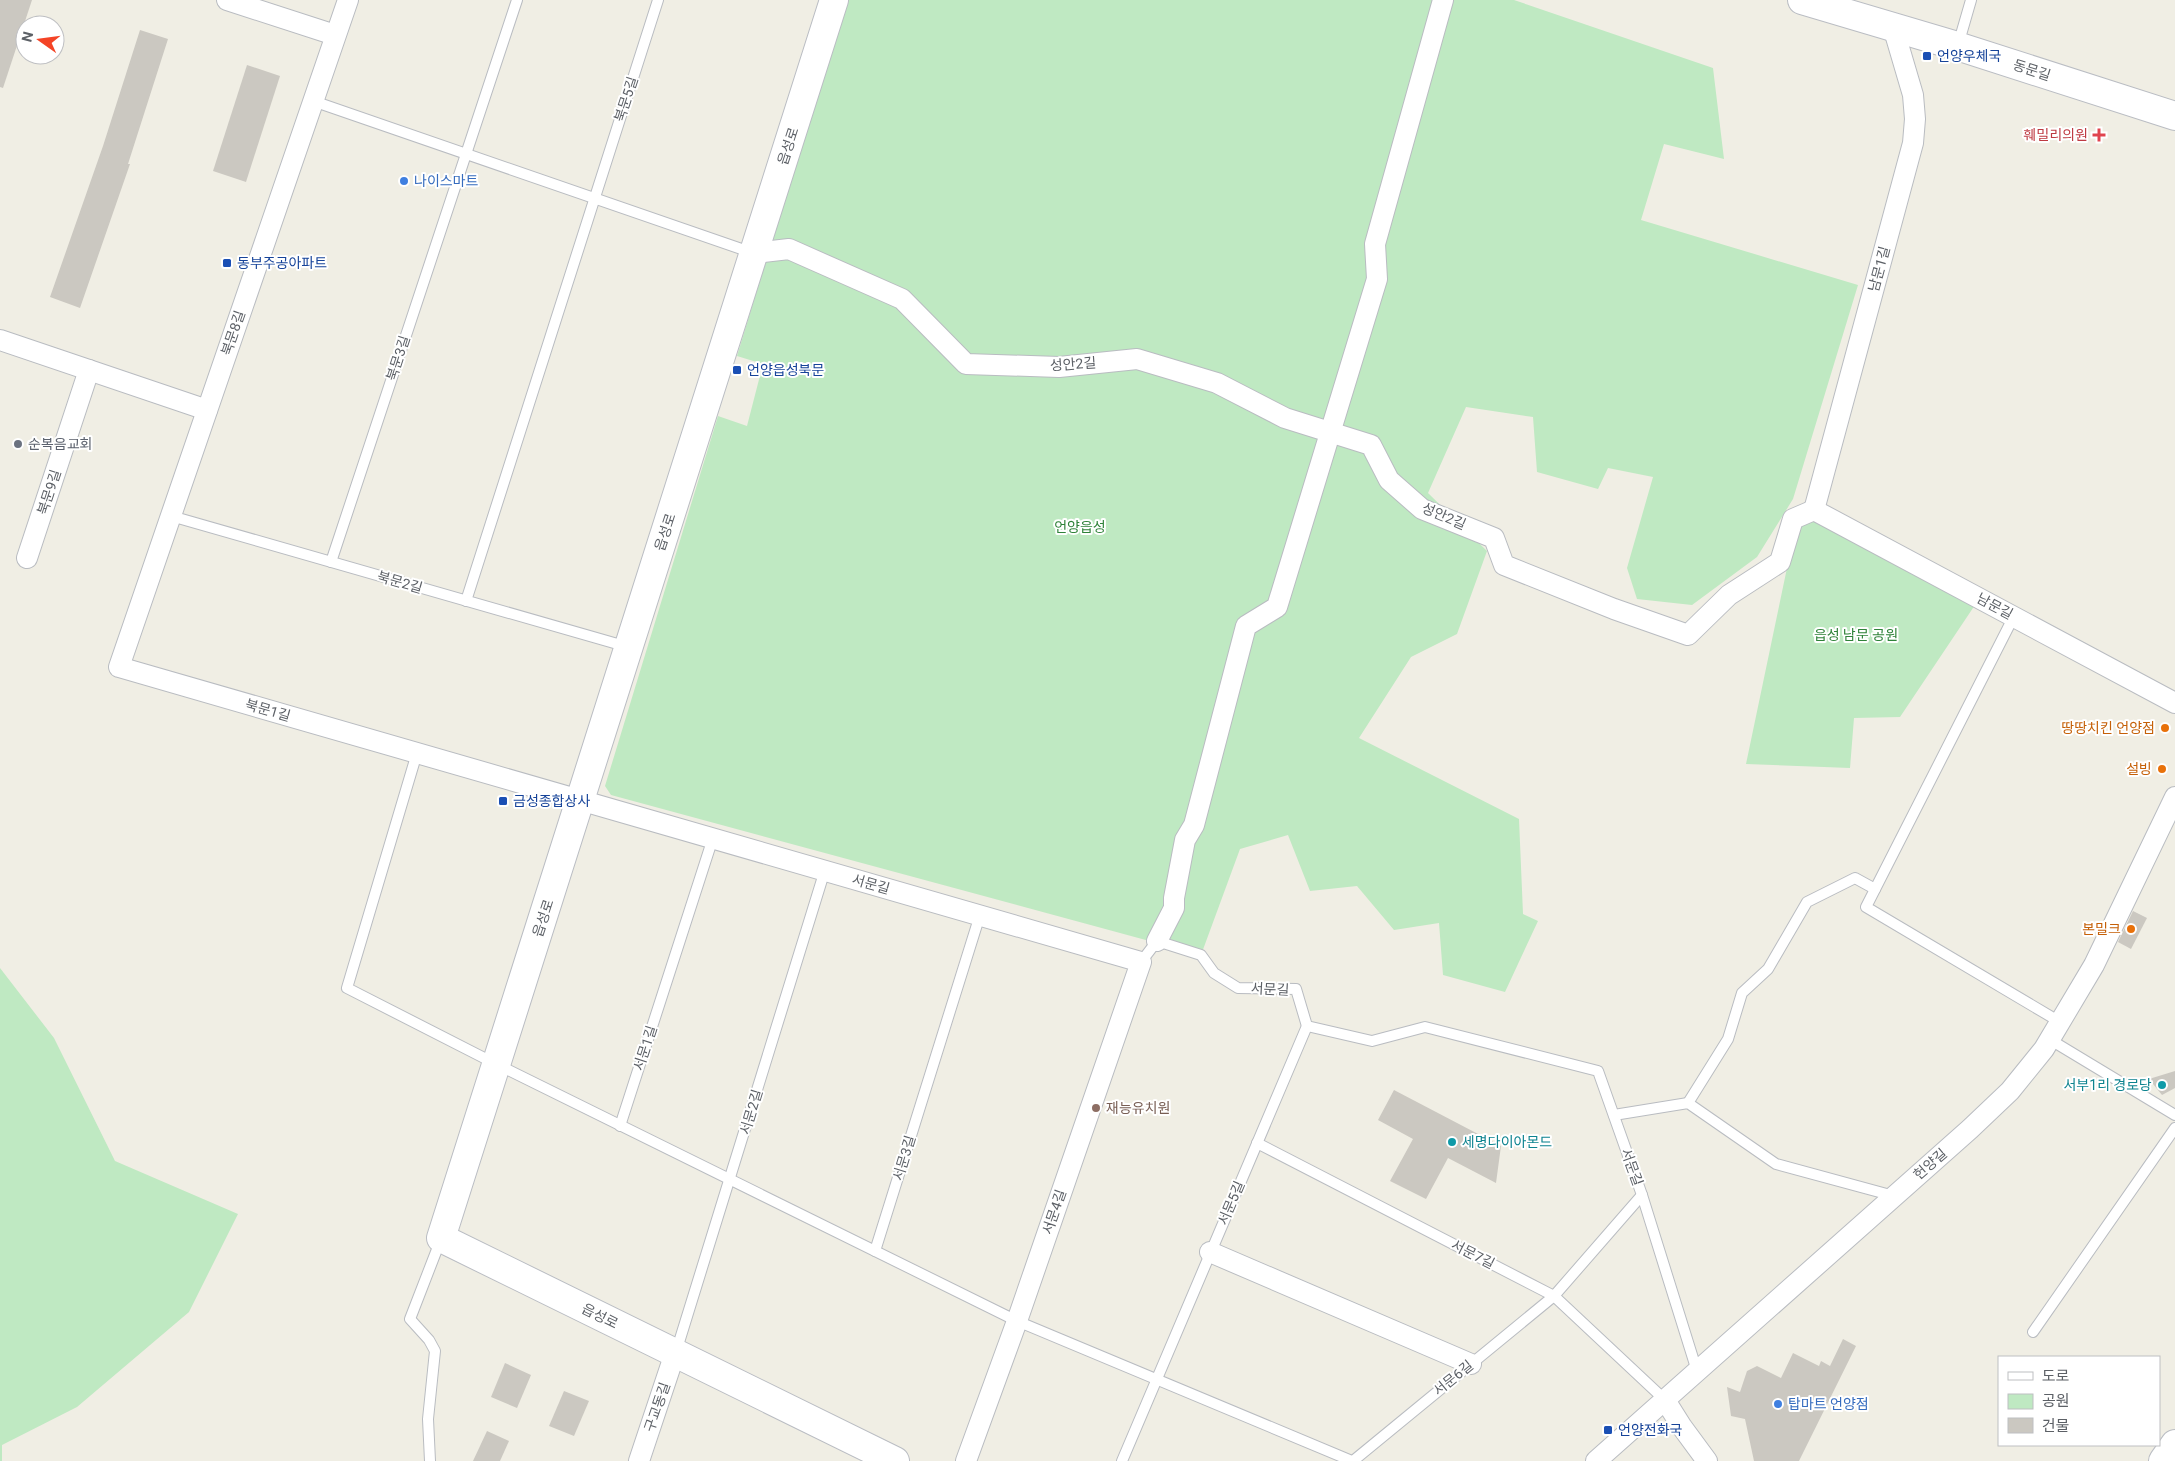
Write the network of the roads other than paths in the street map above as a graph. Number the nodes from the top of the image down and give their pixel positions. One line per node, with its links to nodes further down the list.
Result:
1 (227, 0): 10 (street)
2 (348, 0): 10 (street, 북문8길)
3 (517, 0): 14 (lane)
4 (658, 0): 15 (lane, 북문5길)
5 (834, 0): 16 (street, 읍성로)
6 (1444, 0): 20 (street)
7 (1802, 0): 9 (street, 동문길)
8 (1971, 0): 11 (lane)
9 (1892, 28): 11 (street, 동문길); 21 (street, 남문1길)
10 (335, 35): 12 (street, 북문8길)
11 (1957, 46): 13 (street, 동문길)
12 (313, 102): 14 (lane); 19 (street, 북문8길)
13 (2175, 116)
14 (466, 154): 15 (lane); 24 (lane, 북문3길)
15 (595, 198): 16 (lane); 25 (lane)
16 (754, 253): 20 (street, 성안2길); 27 (street, 읍성로)
17 (0, 340): 18 (street)
18 (89, 370): 19 (street); 23 (street, 북문9길)
19 (207, 410): 22 (street, 북문8길)
20 (1330, 432): 21 (street, 성안2길); 37 (street)
21 (1814, 510): 26 (street, 남문길)
22 (170, 516): 24 (lane, 북문2길); 28 (street, 북문8길)
23 (27, 558)
24 (331, 562): 25 (lane, 북문2길)
25 (466, 601): 27 (lane, 북문2길)
26 (2014, 616): 29 (street, 남문길); 35 (lane)
27 (629, 647): 32 (street, 읍성로)
28 (119, 667): 30 (street, 북문1길)
29 (2175, 703)
30 (417, 752): 32 (street, 북문1길); 42 (lane)
31 (2175, 796): 39 (street, 헌양길)
32 (580, 799): 33 (street, 서문길); 42 (street, 읍성로)
33 (713, 838): 34 (street, 서문길); 46 (lane, 서문1길)
34 (825, 870): 36 (street, 서문길); 49 (lane, 서문2길)
35 (1875, 889): 39 (lane); 43 (lane)
36 (980, 915): 38 (street, 서문길); 53 (lane, 서문3길)
37 (1157, 942): 38 (lane); 40 (lane, 서문길)
38 (1141, 962): 56 (street, 서문4길)
39 (2060, 1022): 41 (street, 헌양길)
40 (1307, 1026): 44 (lane, 서문길); 48 (lane, 서문5길)
41 (2049, 1039): 45 (lane); 51 (street, 헌양길)
42 (496, 1064): 46 (lane); 52 (street, 읍성로)
43 (1688, 1103): 44 (lane); 51 (lane)
44 (1614, 1115): 50 (lane, 서문길)
45 (2175, 1115)
46 (620, 1126): 49 (lane)
47 (2175, 1128): 57 (lane)
48 (1257, 1144): 54 (lane, 서문5길); 55 (lane, 서문7길)
49 (730, 1180): 53 (lane); 58 (lane, 서문2길)
50 (1642, 1195): 55 (lane, 서문6길); 60 (lane, 서문길)
51 (1894, 1196): 60 (street, 헌양길)
52 (441, 1238): 58 (street, 읍성로); 64 (lane)
53 (876, 1251): 56 (lane)
54 (1210, 1252): 59 (street); 61 (lane, 서문5길)
55 (1554, 1296): 59 (lane, 서문6길); 62 (lane, 서문7길)
56 (1017, 1321): 61 (lane); 67 (street, 서문4길)
57 (2033, 1332)
58 (675, 1353): 65 (street, 구교동길); 66 (street, 읍성로)
59 (1471, 1364): 69 (lane, 서문6길)
60 (1697, 1370): 62 (street, 헌양길)
61 (1155, 1379): 68 (lane, 서문5길); 69 (lane)
62 (1665, 1400): 70 (street, 헌양길); 71 (street)
63 (2175, 1444): 72 (street)
64 (430, 1461)
65 (638, 1461)
66 (895, 1461)
67 (966, 1461)
68 (1122, 1461)
69 (1352, 1461)
70 (1596, 1461)
71 (1707, 1461)
72 (2163, 1461)

